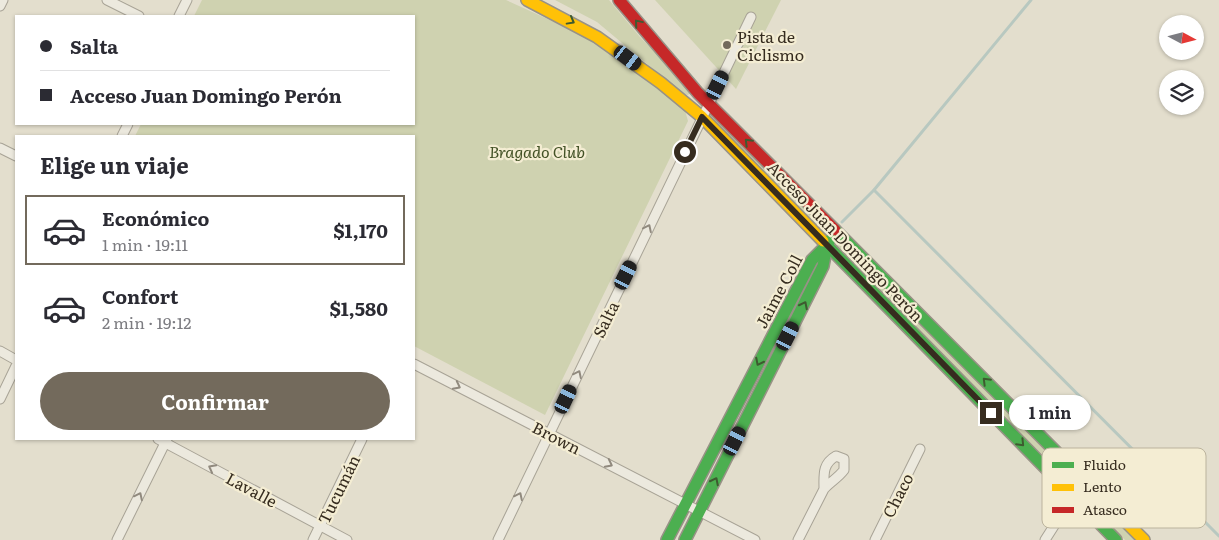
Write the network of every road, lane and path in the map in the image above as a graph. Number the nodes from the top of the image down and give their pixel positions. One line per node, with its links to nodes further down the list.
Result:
1 (3, 0): 6 (street)
2 (107, 0): 7 (street)
3 (187, 0): 8 (street)
4 (527, 0): 11 (main road, Acceso Juan Domingo Perón, one-way to 11)
5 (619, 0): 10 (main road, Acceso Juan Domingo Perón, one-way to 5)
6 (0, 6)
7 (137, 15)
8 (180, 15)
9 (751, 17): 10 (street, Salta)
10 (709, 102): 11 (street, Salta); 14 (main road, Acceso Juan Domingo Perón, one-way to 10)
11 (702, 117): 15 (main road, Acceso Juan Domingo Perón); 21 (street, Salta, one-way to 11)
12 (0, 148): 13 (street)
13 (15, 156)
14 (835, 230): 15 (main road); 24 (main road, Acceso Juan Domingo Perón, one-way to 14)
15 (827, 245): 26 (main road, Acceso Juan Domingo Perón, one-way to 26); 28 (main road, Jaime Coll, one-way to 28); 29 (main road, Jaime Coll, one-way to 15)
16 (0, 352): 17 (street)
17 (15, 360)
18 (415, 365): 21 (street, Brown, one-way to 21)
19 (15, 368): 20 (street)
20 (0, 399)
21 (550, 434): 28 (street, Brown, one-way to 28); 37 (street, Salta, one-way to 21)
22 (163, 440): 30 (street, Lavalle, one-way to 22); 34 (street, one-way to 22)
23 (362, 440): 30 (street, Tucumán)
24 (1052, 448)
25 (920, 449): 42 (street, Chaco)
26 (1042, 464)
27 (824, 489): 41 (street)
28 (686, 504): 29 (street, Brown); 38 (main road, Jaime Coll)
29 (700, 511): 39 (main road, Jaime Coll); 40 (street, Brown)
30 (320, 525): 35 (street, Tucumán); 36 (street, Lavalle)
31 (1051, 528): 43 (street)
32 (1104, 528): 44 (main road, Acceso Juan Domingo Perón)
33 (1132, 528): 45 (main road, Acceso Juan Domingo Perón)
34 (117, 540)
35 (313, 540)
36 (347, 540)
37 (498, 540)
38 (667, 540)
39 (685, 540)
40 (755, 540)
41 (798, 540)
42 (874, 540)
43 (1045, 540)
44 (1116, 540)
45 (1144, 540)

